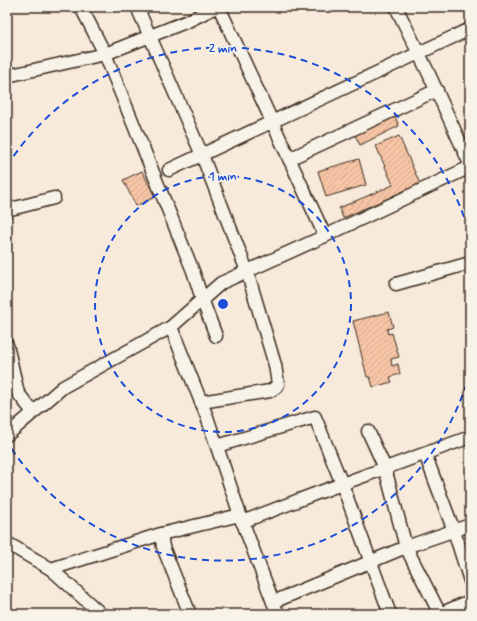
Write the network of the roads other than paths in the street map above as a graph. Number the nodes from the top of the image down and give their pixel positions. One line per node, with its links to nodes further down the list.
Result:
1 (81, 7): 9 (street)
2 (137, 7): 7 (street)
3 (216, 7): 7 (street)
4 (219, 7): 12 (street)
5 (396, 7): 8 (street)
6 (470, 29): 8 (street)
7 (150, 36): 9 (street); 13 (street)
8 (419, 53): 11 (street); 12 (street)
9 (105, 54): 10 (street); 23 (street)
10 (7, 76)
11 (436, 90): 14 (street); 15 (street)
12 (272, 122): 13 (street); 14 (street)
13 (202, 155): 16 (street); 21 (street)
14 (289, 159): 19 (street)
15 (470, 165): 19 (street)
16 (169, 170)
17 (54, 198): 18 (street)
18 (7, 210)
19 (325, 236): 21 (street)
20 (470, 263): 22 (street)
21 (247, 271): 23 (street); 27 (street)
22 (396, 284)
23 (202, 300): 24 (street); 25 (street)
24 (172, 327): 27 (street); 28 (street)
25 (216, 336)
26 (7, 345): 28 (street)
27 (201, 402): 32 (street)
28 (33, 412): 30 (street)
29 (368, 431): 34 (street)
30 (7, 435)
31 (470, 437): 33 (street)
32 (217, 446): 35 (street); 36 (street)
33 (425, 454): 34 (street); 38 (street)
34 (385, 468): 35 (street); 41 (street)
35 (342, 484): 36 (street); 42 (street)
36 (241, 519): 39 (street); 46 (street)
37 (470, 525): 38 (street)
38 (454, 531): 41 (street); 44 (street)
39 (161, 534): 43 (street); 48 (street)
40 (7, 543): 43 (street)
41 (406, 547): 42 (street); 45 (street)
42 (371, 562): 46 (street); 50 (street)
43 (51, 569): 47 (street)
44 (470, 581)
45 (470, 601)
46 (273, 602): 49 (street)
47 (102, 614)
48 (190, 614)
49 (278, 614)
50 (390, 614)

